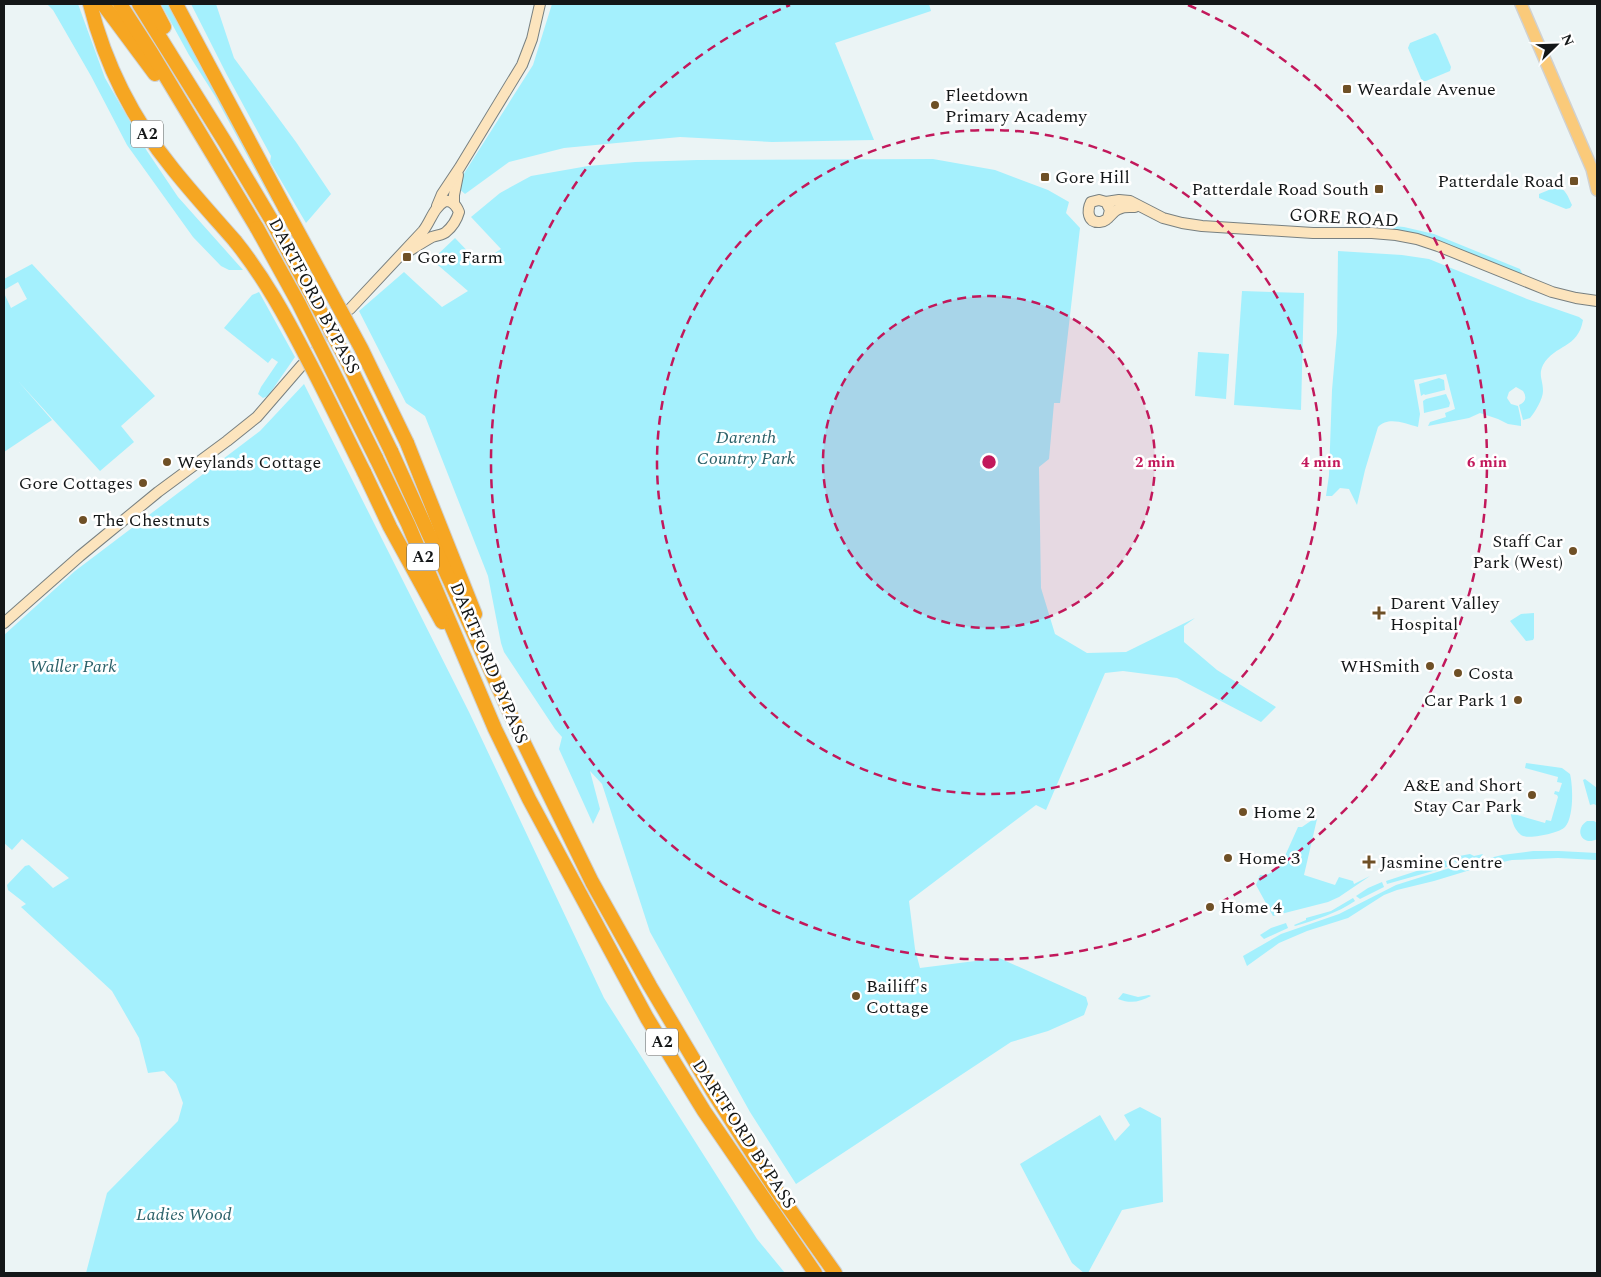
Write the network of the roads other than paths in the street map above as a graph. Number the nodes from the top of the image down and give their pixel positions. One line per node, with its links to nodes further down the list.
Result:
1 (120, 4): 9 (highway, DARTFORD BYPASS / A2)
2 (139, 4): 8 (highway, DARTFORD BYPASS / A2)
3 (152, 4): 8 (highway)
4 (176, 4): 26 (highway, A2, bridge)
5 (540, 4): 10 (main road)
6 (1521, 4): 11 (main road)
7 (95, 5): 9 (highway); 25 (highway, A2, bridge)
8 (226, 142): 26 (highway, DARTFORD BYPASS / A2, bridge)
9 (210, 149): 25 (highway, DARTFORD BYPASS / A2, bridge)
10 (460, 167): 14 (main road); 15 (main road)
11 (1595, 171): 12 (main road)
12 (1597, 190)
13 (1106, 202): 16 (main road, GORE ROAD); 17 (main road); 17 (main road)
14 (454, 204): 15 (main road); 19 (main road)
15 (437, 207): 18 (main road)
16 (1142, 208): 17 (main road, GORE ROAD); 21 (main road, GORE ROAD)
17 (1108, 218)
18 (428, 225): 19 (main road); 20 (main road)
19 (438, 234): 20 (main road)
20 (401, 256): 22 (main road)
21 (1597, 302)
22 (350, 309)
23 (302, 365): 24 (main road)
24 (4, 623)
25 (464, 658): 27 (highway, DARTFORD BYPASS / A2)
26 (625, 939): 28 (highway, DARTFORD BYPASS / A2)
27 (815, 1273)
28 (835, 1273)

